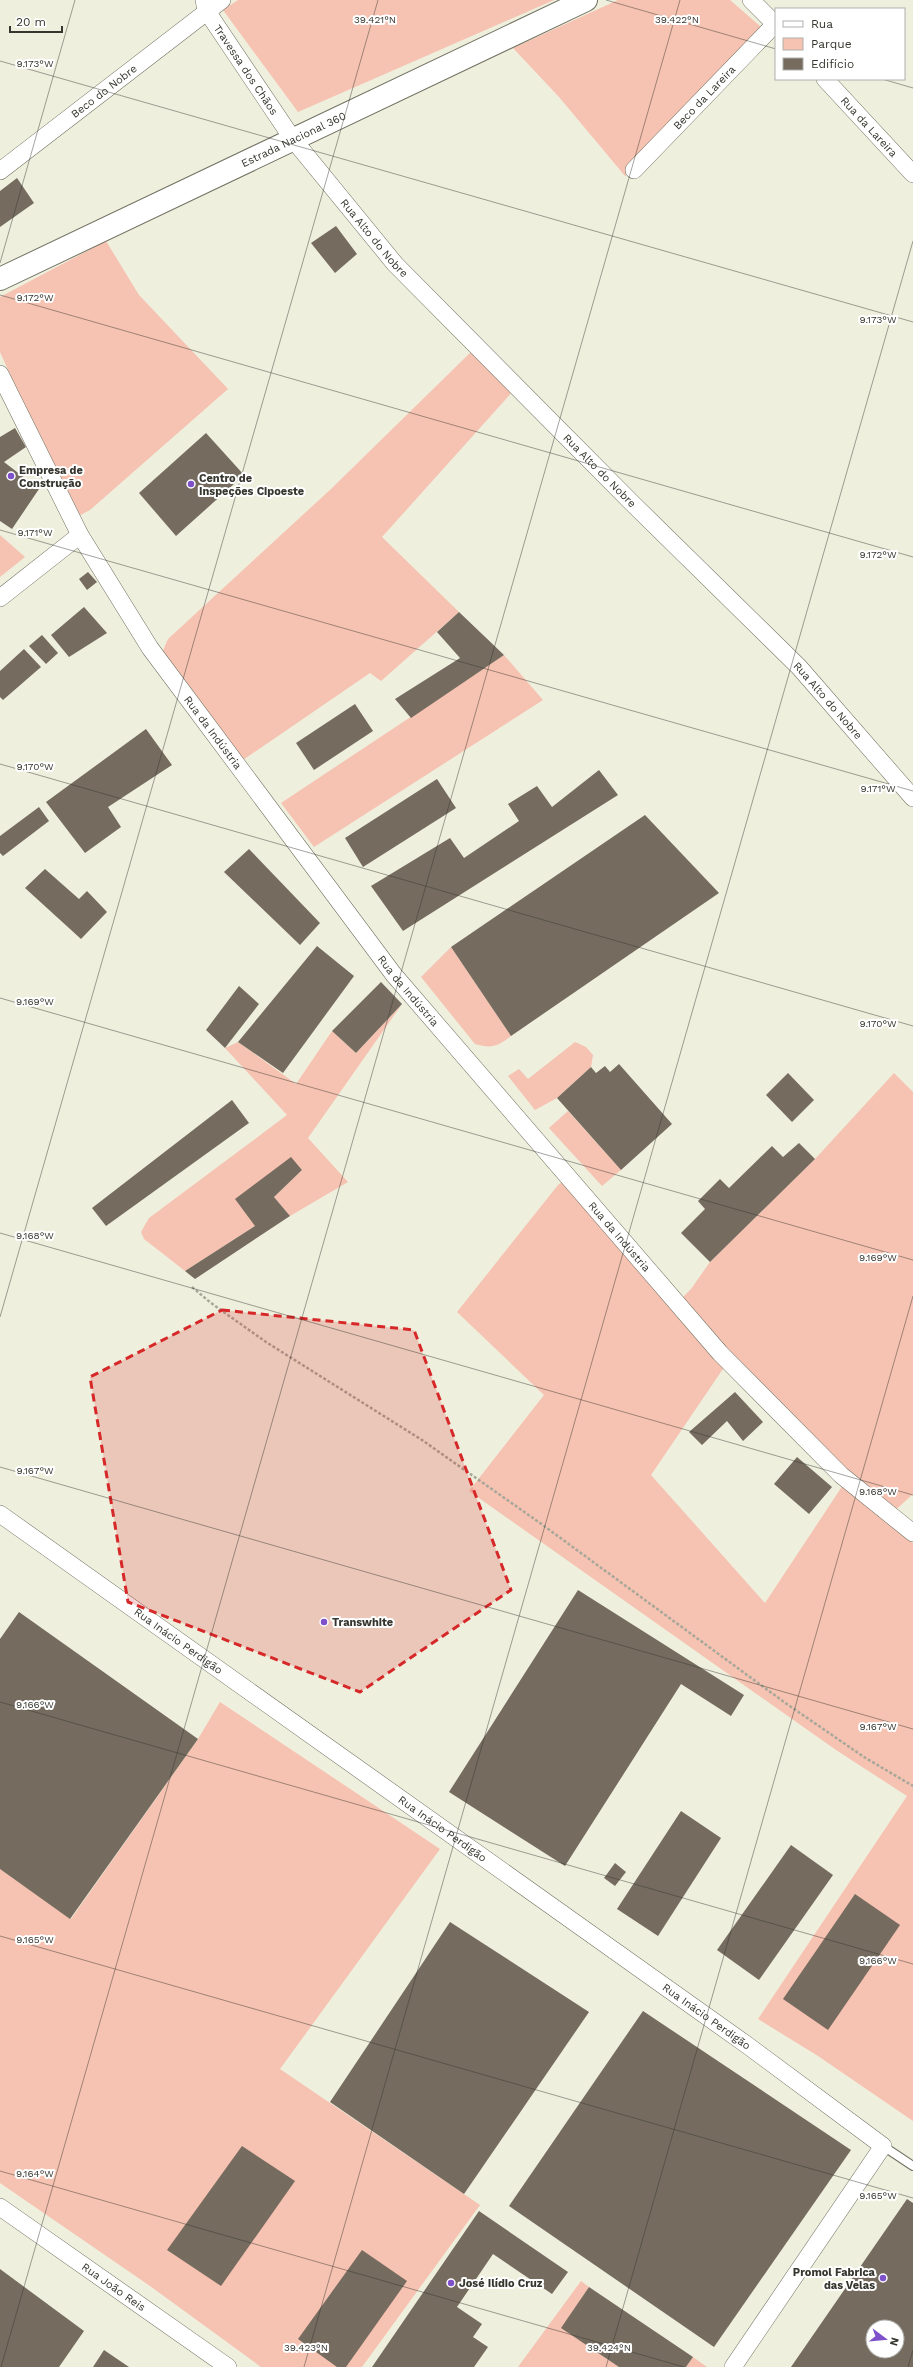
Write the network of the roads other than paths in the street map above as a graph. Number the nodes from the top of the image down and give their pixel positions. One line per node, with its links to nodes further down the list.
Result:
1 (222, 0): 4 (street, Beco do Nobre)
2 (586, 0): 8 (main road, Estrada Nacional 360)
3 (754, 1): 5 (street)
4 (205, 5): 8 (street, Travessa dos Chãos); 10 (street, Beco do Nobre)
5 (775, 24)
6 (775, 26): 9 (street, Beco da Lareira)
7 (827, 80): 11 (street, Rua da Lareira)
8 (292, 138): 12 (main road, Estrada Nacional 360); 16 (street, Rua Alto do Nobre)
9 (634, 170)
10 (0, 171)
11 (913, 174)
12 (0, 278)
13 (0, 374): 14 (street, Rua da Indústria)
14 (80, 535): 15 (street); 18 (street, Rua da Indústria)
15 (0, 598)
16 (913, 798)
17 (0, 1514): 19 (street, Rua Inácio Perdigão)
18 (913, 1533)
19 (883, 2146): 20 (lane); 23 (street)
20 (913, 2166)
21 (0, 2207): 22 (street, Rua João Reis)
22 (228, 2367)
23 (733, 2367)

